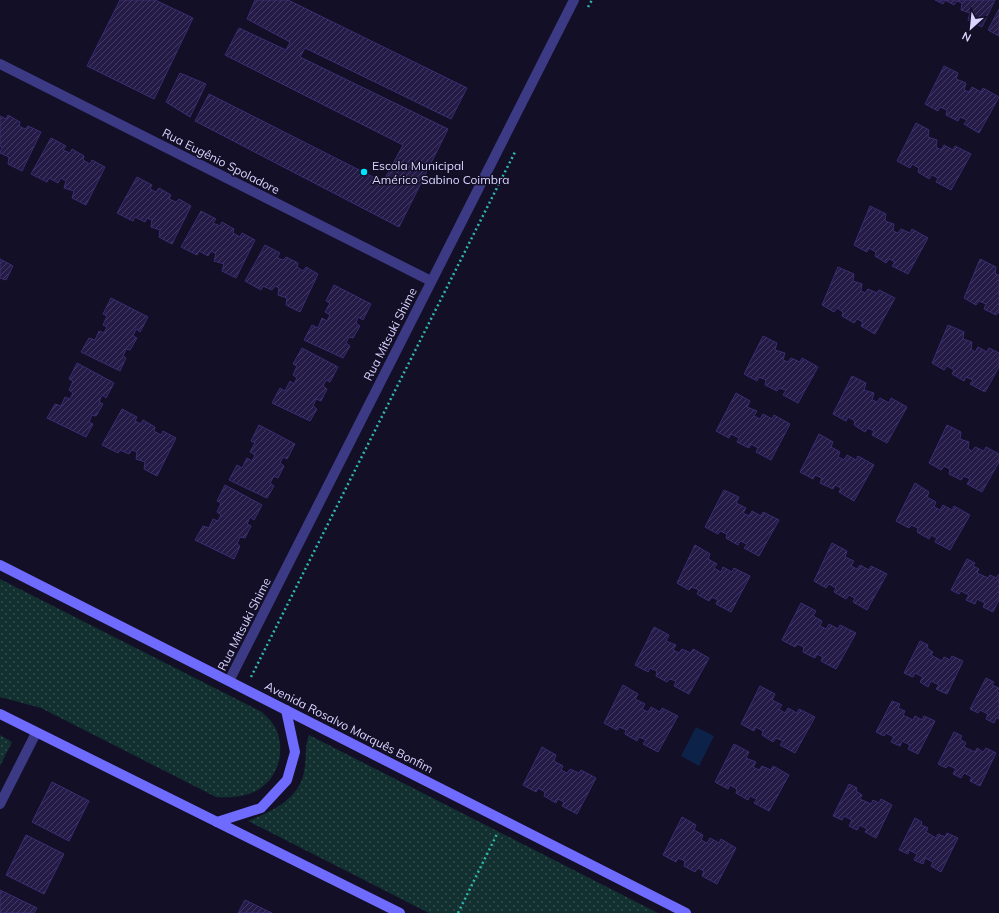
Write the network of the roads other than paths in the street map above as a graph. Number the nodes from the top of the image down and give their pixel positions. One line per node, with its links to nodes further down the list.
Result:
1 (574, 0): 3 (street, Rua Mitsuki Shime)
2 (0, 64): 3 (street, Rua Eugênio Spoladore)
3 (431, 281): 5 (street, Rua Mitsuki Shime)
4 (0, 565): 5 (street, Avenida Rosalvo Marquês Bonfim)
5 (229, 681): 6 (street, Avenida Rosalvo Marquês Bonfim)
6 (286, 710): 10 (street); 12 (street, Avenida Rosalvo Marquês Bonfim)
7 (0, 714): 8 (street)
8 (36, 733): 9 (street); 10 (street)
9 (0, 804)
10 (217, 822): 11 (street)
11 (400, 913)
12 (686, 913)

